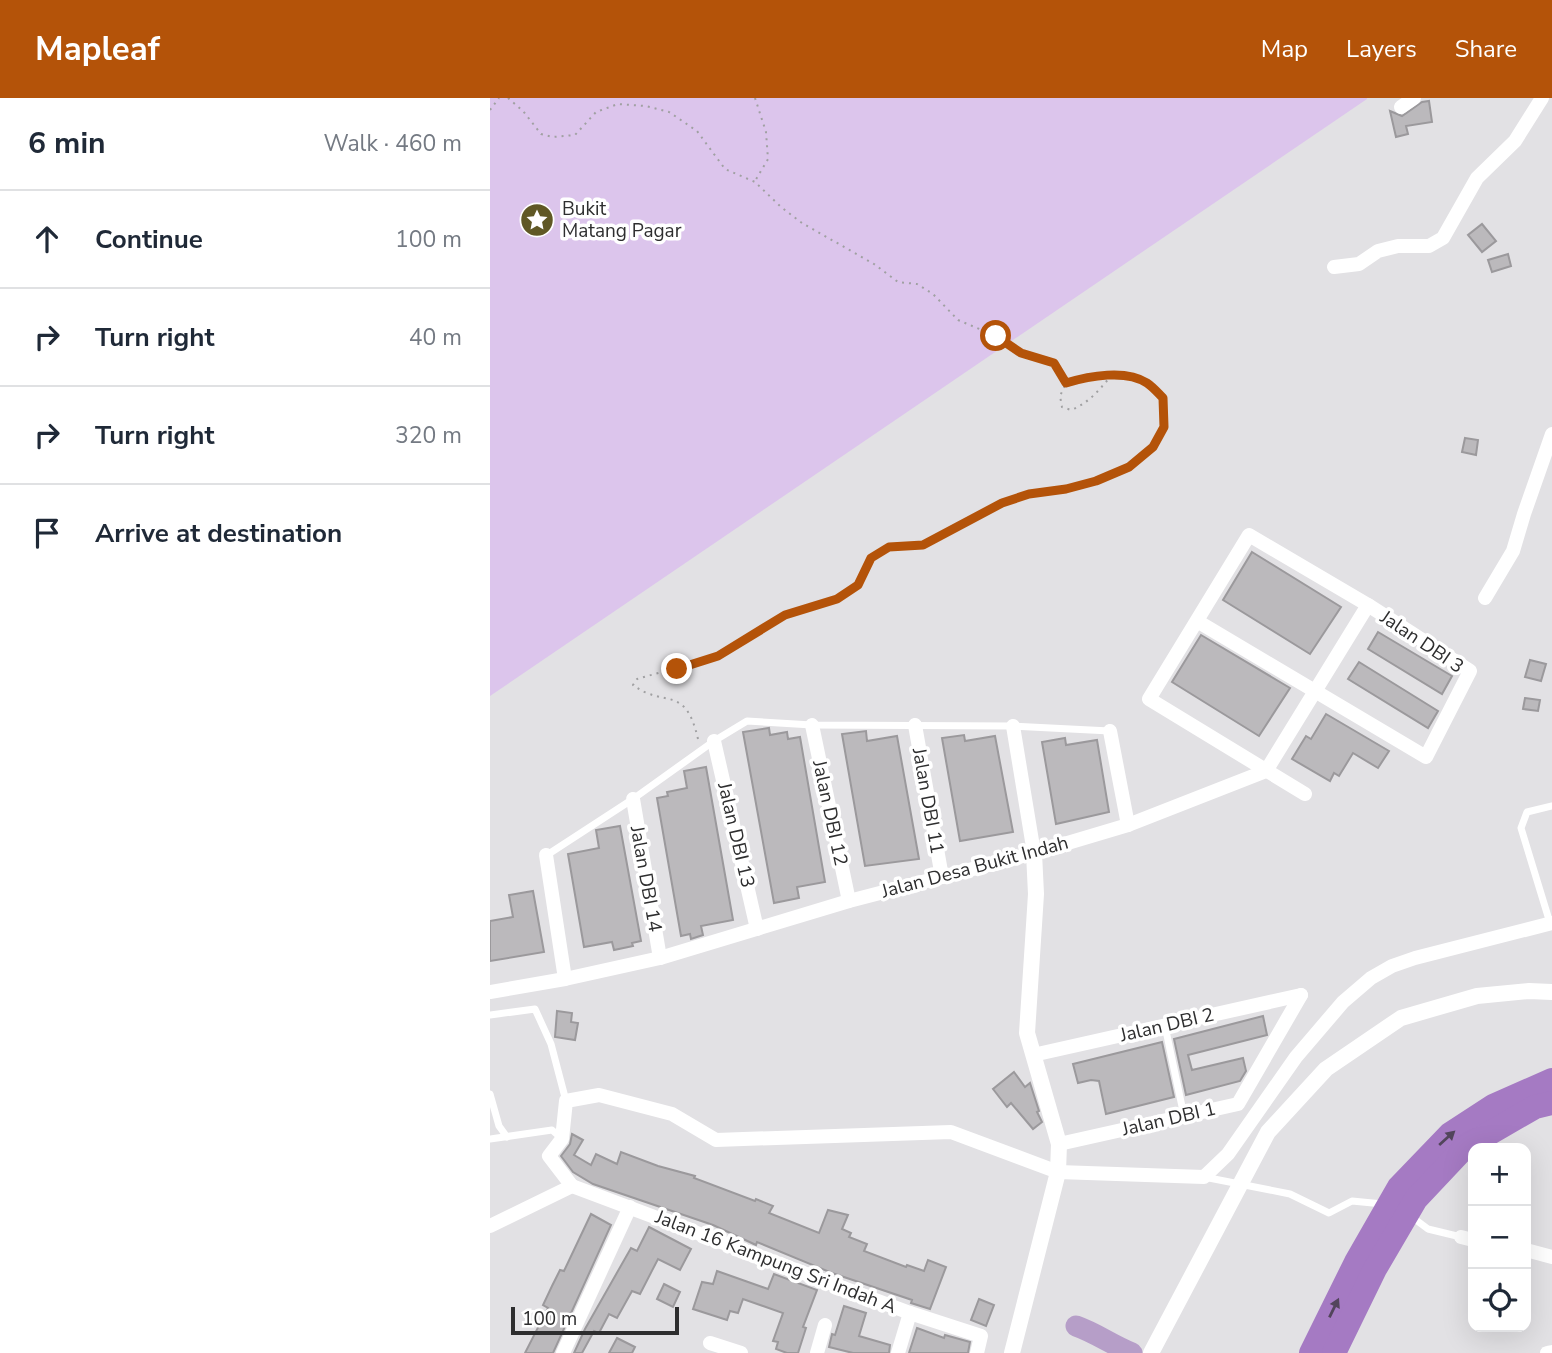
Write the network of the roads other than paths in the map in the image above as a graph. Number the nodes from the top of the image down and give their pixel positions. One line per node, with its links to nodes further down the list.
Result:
1 (1414, 98): 3 (street)
2 (1542, 98): 4 (street)
3 (1401, 107)
4 (1334, 267)
5 (1552, 434): 6 (street)
6 (1485, 598)
7 (1368, 605): 8 (street); 9 (street); 9 (street, Jalan DBI 3)
8 (1197, 621): 9 (street); 15 (street)
9 (1315, 691): 15 (street)
10 (811, 725): 11 (lane); 14 (lane); 23 (street, Jalan DBI 12)
11 (915, 725): 12 (lane); 22 (street, Jalan DBI 11)
12 (1013, 726): 13 (lane); 20 (street)
13 (1110, 731): 19 (street)
14 (714, 741): 17 (lane); 25 (street, Jalan DBI 13)
15 (1266, 771): 16 (street); 19 (street, Jalan Desa Bukit Indah)
16 (1305, 794)
17 (633, 799): 21 (lane); 26 (street, Jalan DBI 14)
18 (1552, 806): 24 (lane)
19 (1128, 825): 20 (street, Jalan Desa Bukit Indah)
20 (1034, 853): 22 (street, Jalan Desa Bukit Indah); 33 (street)
21 (546, 855): 27 (street)
22 (942, 877): 23 (street, Jalan Desa Bukit Indah)
23 (849, 901): 25 (street, Jalan Desa Bukit Indah)
24 (1551, 924): 44 (street)
25 (757, 929): 26 (street, Jalan Desa Bukit Indah)
26 (660, 958): 27 (street, Jalan Desa Bukit Indah)
27 (565, 979): 28 (street, Jalan Desa Bukit Indah)
28 (490, 992)
29 (1552, 992): 45 (street)
30 (1301, 995): 32 (street, Jalan DBI 2); 38 (street, Jalan DBI 1)
31 (490, 1015): 36 (lane)
32 (1165, 1026): 33 (street, Jalan DBI 2); 38 (lane)
33 (1033, 1055): 42 (street)
34 (1552, 1080): 47 (highway, one-way to 34)
35 (490, 1094): 39 (lane)
36 (566, 1101): 41 (street); 43 (street)
37 (1552, 1103): 47 (highway)
38 (1184, 1116): 42 (street, Jalan DBI 1)
39 (507, 1137): 40 (lane); 41 (lane)
40 (490, 1139)
41 (562, 1139): 46 (street)
42 (1059, 1144): 43 (street)
43 (1058, 1172): 44 (street); 62 (street)
44 (1204, 1177): 45 (lane)
45 (1241, 1183): 50 (lane); 63 (street)
46 (572, 1186): 48 (street, Jalan 16 Kampung Sri Indah A); 49 (street)
47 (1407, 1193): 53 (highway)
48 (630, 1207): 54 (street, Jalan 16 Kampung Sri Indah A); 57 (street)
49 (490, 1226)
50 (1467, 1238)
51 (1531, 1251): 52 (street)
52 (1552, 1257)
53 (1365, 1266): 64 (highway, one-way to 53); 65 (highway)
54 (910, 1313): 60 (street); 61 (street, Jalan 16 Kampung Sri Indah A)
55 (825, 1325): 59 (street)
56 (710, 1343): 58 (street)
57 (563, 1353)
58 (741, 1353)
59 (817, 1353)
60 (898, 1353)
61 (976, 1353)
62 (1012, 1353)
63 (1151, 1353)
64 (1311, 1353)
65 (1334, 1353)

